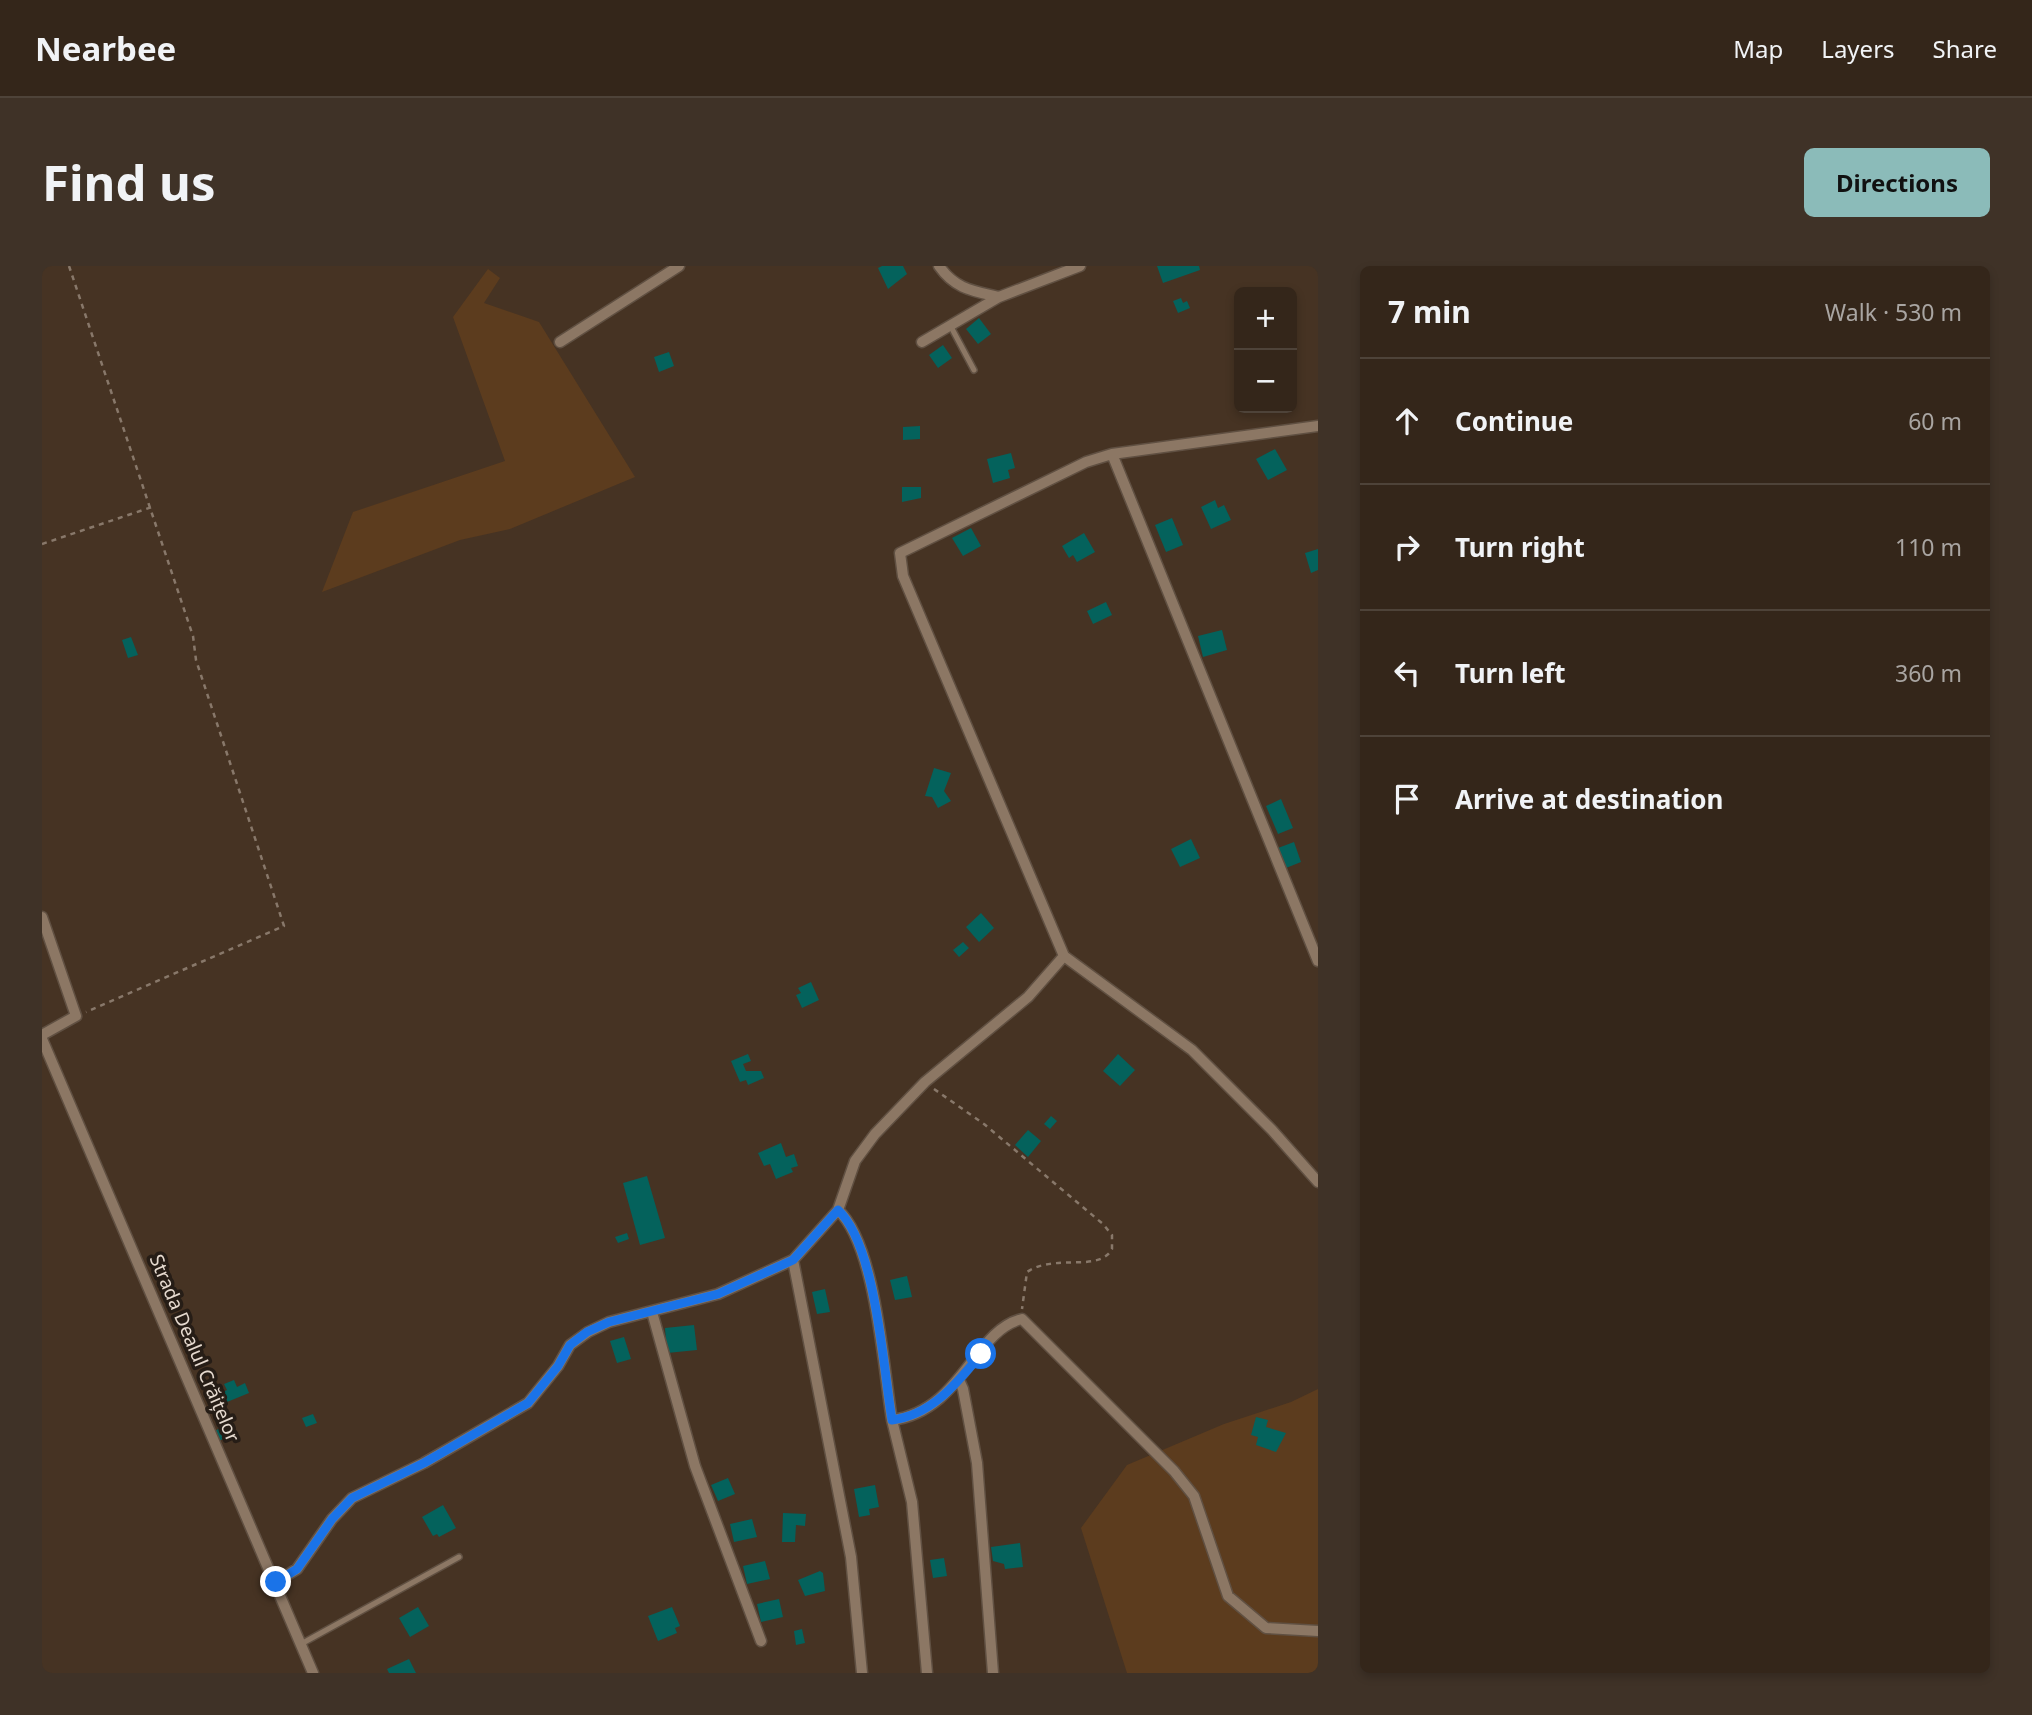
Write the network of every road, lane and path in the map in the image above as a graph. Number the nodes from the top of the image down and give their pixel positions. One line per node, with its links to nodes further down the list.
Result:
1 (69, 266): 12 (path)
2 (678, 266): 7 (street)
3 (939, 266): 5 (street)
4 (1080, 266): 5 (street)
5 (999, 297): 6 (street)
6 (950, 325): 8 (street); 9 (lane)
7 (560, 342)
8 (922, 342)
9 (974, 370)
10 (1318, 426): 11 (street)
11 (1112, 454): 15 (street); 16 (street)
12 (152, 507): 13 (path); 17 (path)
13 (42, 544)
14 (42, 916): 17 (street)
15 (1064, 956): 19 (street); 20 (street)
16 (1318, 961)
17 (76, 1016): 18 (street)
18 (42, 1037): 28 (street, Strada Dealul Crăițelor)
19 (925, 1082): 21 (street); 24 (path)
20 (1318, 1182)
21 (838, 1210): 22 (street); 26 (street)
22 (793, 1260): 23 (street); 33 (street)
23 (652, 1312): 28 (street); 30 (street)
24 (1022, 1319): 25 (street); 29 (street)
25 (959, 1380): 26 (street); 35 (street)
26 (892, 1420): 34 (street)
27 (459, 1557): 31 (lane)
28 (276, 1582): 31 (street, Strada Dealul Crăițelor)
29 (1318, 1631)
30 (761, 1642)
31 (301, 1644): 32 (street, Strada Dealul Crăițelor)
32 (313, 1673)
33 (862, 1673)
34 (927, 1673)
35 (993, 1673)

